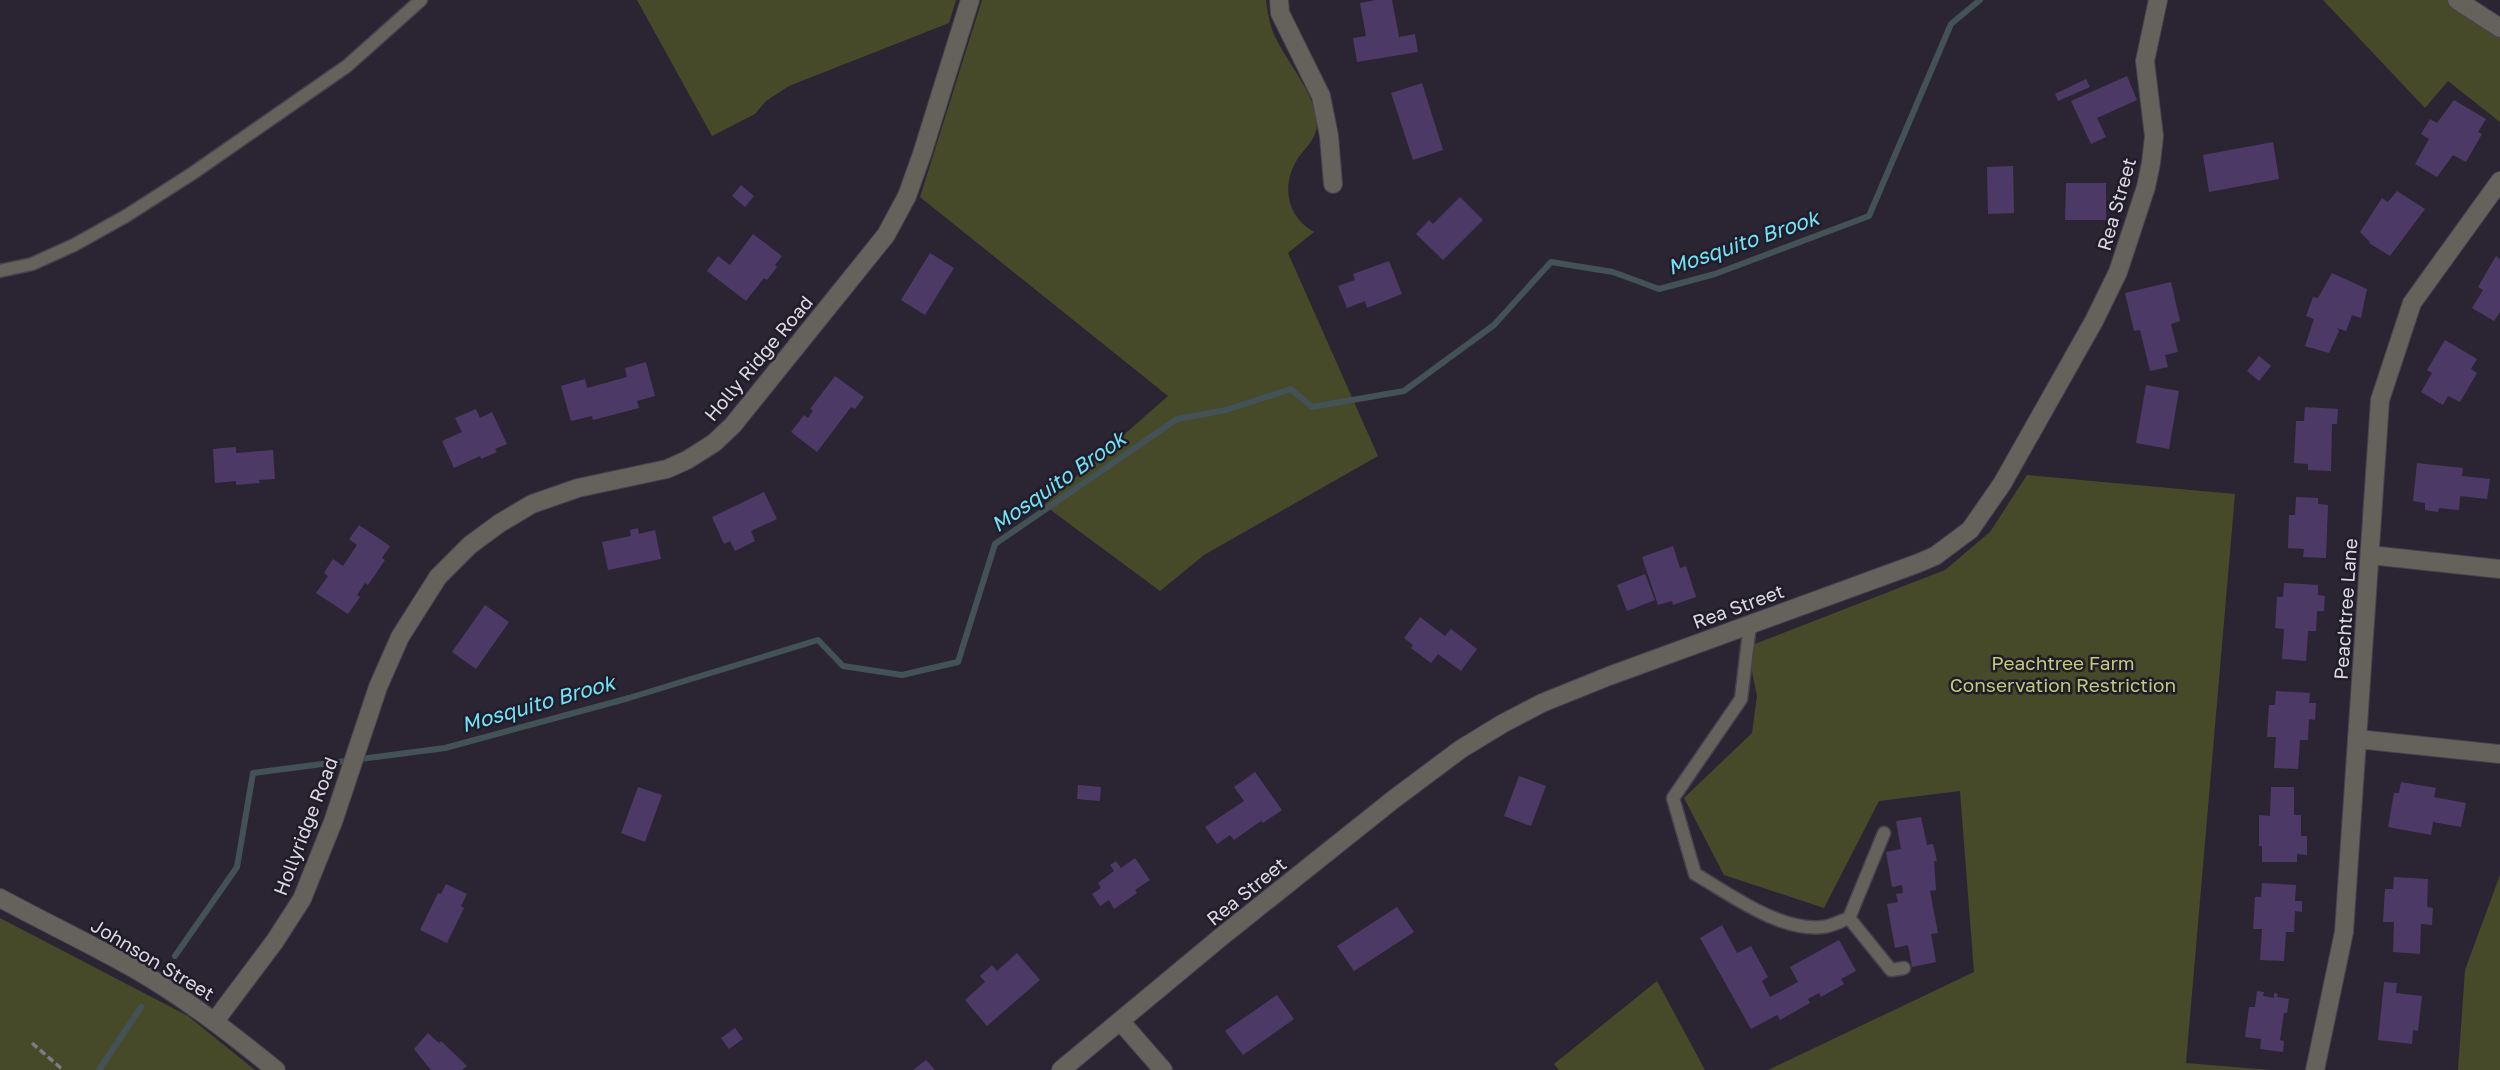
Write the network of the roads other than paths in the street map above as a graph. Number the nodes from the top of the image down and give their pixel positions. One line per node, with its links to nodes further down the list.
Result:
1 (421, 0): 9 (lane)
2 (970, 0): 14 (street, Holly Ridge Road)
3 (1279, 0): 8 (street)
4 (2158, 0): 12 (street, Rea Street)
5 (2457, 0): 6 (street)
6 (2500, 28)
7 (2500, 181): 10 (street, Peachtree Lane)
8 (1332, 184)
9 (0, 271)
10 (2370, 555): 11 (street); 13 (street, Peachtree Lane)
11 (2500, 569)
12 (1750, 624): 18 (lane); 21 (street, Rea Street)
13 (2357, 738): 15 (street); 25 (street, Peachtree Lane)
14 (358, 746): 20 (street, Hollyridge Road)
15 (2500, 754)
16 (1884, 833): 18 (lane)
17 (0, 898): 20 (street, Johnson Street)
18 (1849, 918): 19 (lane)
19 (1904, 968)
20 (215, 1021): 22 (street, Johnson Street)
21 (1121, 1022): 23 (street, Rea Street); 24 (street)
22 (276, 1070)
23 (1061, 1070)
24 (1163, 1070)
25 (2315, 1070)

